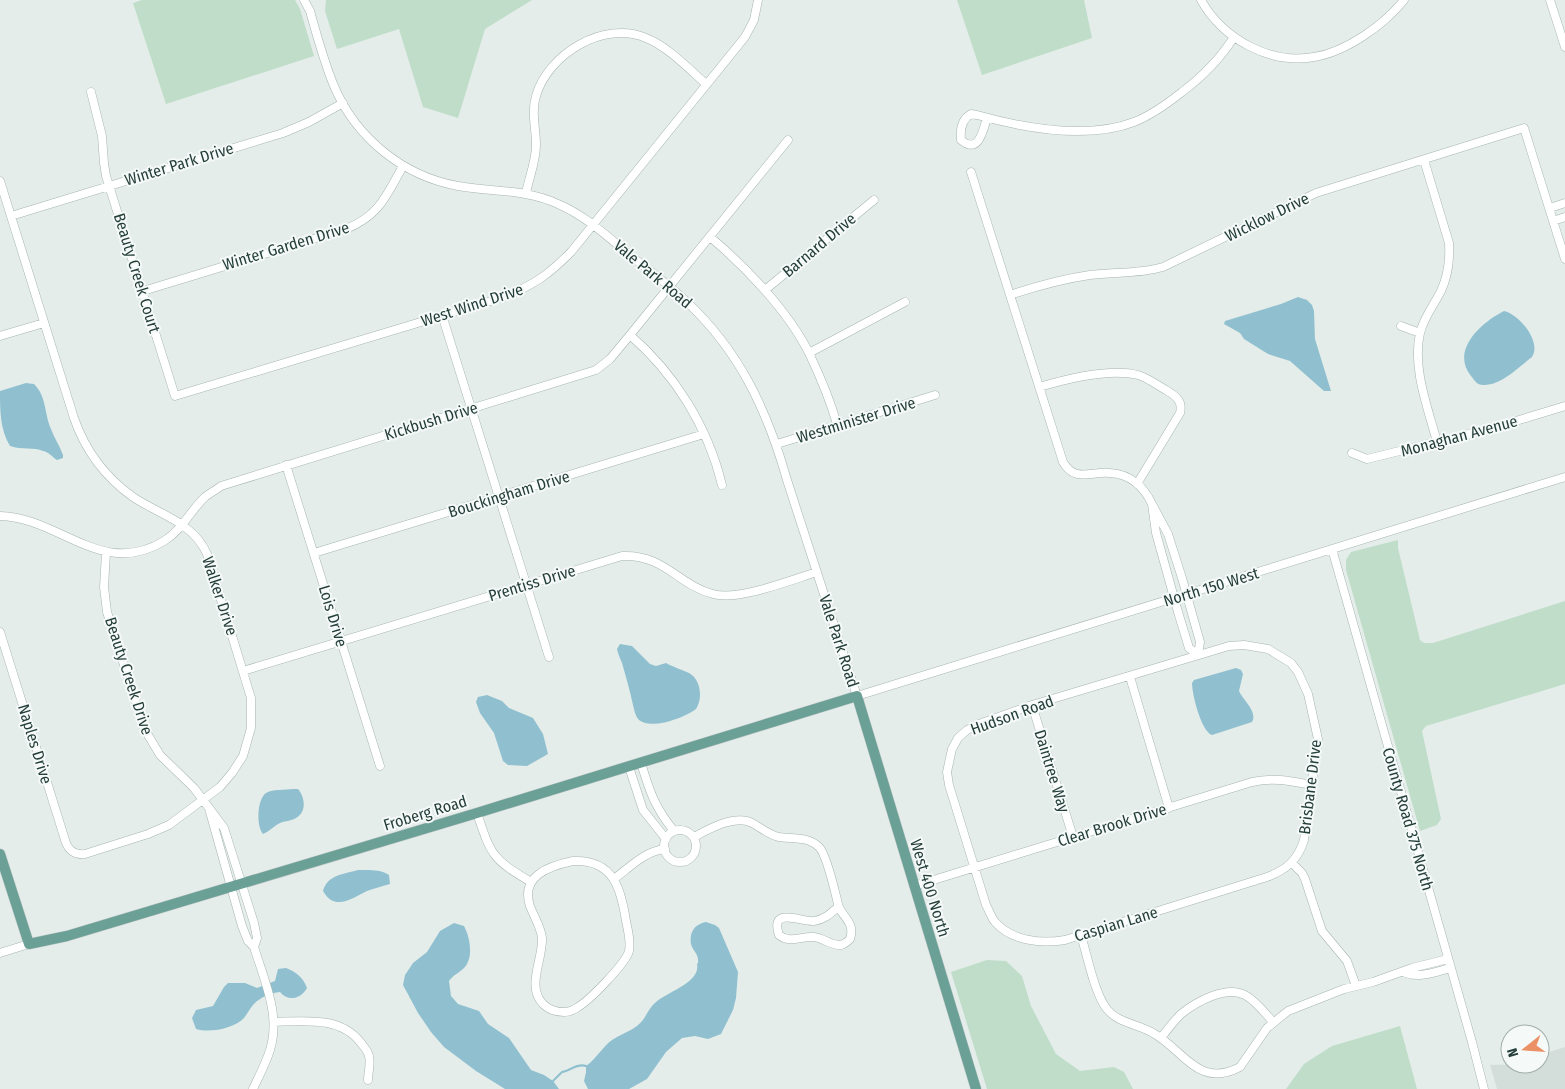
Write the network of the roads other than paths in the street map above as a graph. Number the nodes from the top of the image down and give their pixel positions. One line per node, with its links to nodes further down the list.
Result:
1 (304, 0): 10 (street, Vale Park Road)
2 (758, 0): 8 (street, West Wind Drive)
3 (1201, 0): 6 (street)
4 (1404, 0): 6 (street)
5 (1550, 0): 7 (street)
6 (1234, 37): 11 (street)
7 (1565, 47)
8 (706, 84): 18 (street); 25 (street, West Wind Drive)
9 (91, 92): 17 (street, Beauty Creek Court)
10 (342, 103): 14 (street, Vale Park Road); 17 (street, Winter Park Drive)
11 (987, 118)
12 (788, 140): 26 (street, Kickbush Drive)
13 (1424, 160): 21 (street, Wicklow Drive); 31 (street, Wicklow Drive); 36 (street)
14 (403, 166): 18 (street, Vale Park Road); 30 (street, Winter Garden Drive)
15 (972, 172): 31 (street)
16 (0, 181): 22 (street, Walker Drive)
17 (109, 185): 22 (street, Winter Park Drive); 30 (street, Beauty Creek Court)
18 (526, 193): 25 (street, Vale Park Road)
19 (874, 200): 29 (street, Barnard Drive)
20 (1565, 203): 21 (street)
21 (1550, 208): 24 (street)
22 (11, 216): 34 (street, Walker Drive)
23 (1565, 217): 24 (street)
24 (1553, 221): 27 (street)
25 (593, 224): 28 (street, Vale Park Road); 33 (street, West Wind Drive)
26 (710, 237): 28 (street, Kickbush Drive); 29 (street)
27 (1565, 259)
28 (669, 287): 37 (street, Kickbush Drive); 48 (street, Vale Park Road)
29 (765, 290): 39 (street)
30 (143, 291): 42 (street, Beauty Creek Court)
31 (1010, 295): 40 (street)
32 (906, 302): 39 (street)
33 (442, 315): 42 (street, West Wind Drive); 44 (street)
34 (44, 323): 38 (street); 57 (street, Walker Drive)
35 (1401, 326): 36 (street)
36 (1420, 333): 47 (street)
37 (630, 335): 44 (street, Kickbush Drive); 46 (street)
38 (0, 336)
39 (809, 353): 45 (street)
40 (1039, 387): 52 (street); 52 (street)
41 (935, 395): 45 (street, Westminister Drive)
42 (175, 396)
43 (1565, 406): 47 (street, Monaghan Avenue)
44 (472, 409): 50 (street, Kickbush Drive); 54 (street)
45 (837, 424): 48 (street, Westminister Drive)
46 (704, 434): 53 (street); 54 (street, Bouckingham Drive)
47 (1437, 442): 49 (street, Monaghan Avenue)
48 (777, 444): 61 (street, Vale Park Road)
49 (1352, 453)
50 (286, 465): 57 (street, Kickbush Drive); 60 (street, Lois Drive)
51 (1565, 476): 58 (street, North 150 West)
52 (1137, 484): 55 (street)
53 (722, 485)
54 (499, 497): 60 (street, Bouckingham Drive); 62 (street)
55 (1152, 504): 63 (street); 64 (street)
56 (0, 516): 59 (street, Kickbush Drive)
57 (183, 525): 59 (street, Kickbush Drive); 69 (street, Walker Drive)
58 (1332, 549): 63 (street, North 150 West); 100 (street, County Road 375 North)
59 (106, 552): 77 (street, Beauty Creek Drive)
60 (314, 553): 66 (street, Lois Drive)
61 (817, 572): 62 (street, Prentiss Drive); 71 (street, Vale Park Road)
62 (526, 585): 66 (street, Prentiss Drive); 68 (street)
63 (1186, 594): 64 (street, North 150 West); 67 (street)
64 (1174, 598): 67 (street); 71 (street, North 150 West)
65 (0, 632): 86 (street, Naples Drive)
66 (341, 641): 69 (street, Prentiss Drive); 74 (street, Lois Drive)
67 (1198, 655): 70 (street, Hudson Road); 76 (street, Brisbane Drive)
68 (549, 657)
69 (243, 671): 77 (street, Walker Drive)
70 (1130, 677): 72 (street, Hudson Road); 79 (street)
71 (857, 696): 73 (main road, Froberg Road); 93 (main road, West 400 North)
72 (1032, 705): 83 (street, Daintree Way); 89 (street, Hudson Road)
73 (641, 763): 75 (main road, Froberg Road); 81 (street)
74 (380, 766)
75 (629, 767): 80 (main road, Froberg Road); 84 (street)
76 (1312, 785): 79 (street, Clear Brook Drive); 88 (street, Brisbane Drive)
77 (203, 800): 78 (street, Beauty Creek Drive); 86 (street, Walker Drive)
78 (209, 807): 92 (street, Beauty Creek Drive); 94 (street, Beauty Creek Drive)
79 (1169, 808): 83 (street, Clear Brook Drive)
80 (477, 813): 91 (street); 92 (main road, Froberg Road)
81 (674, 831): 82 (street); 84 (street)
82 (694, 837): 85 (street); 95 (street)
83 (1073, 837): 89 (street, Clear Brook Drive)
84 (666, 839): 85 (street)
85 (665, 848): 90 (street)
86 (74, 853)
87 (0, 854): 97 (main road)
88 (1292, 863): 96 (street, Caspian Lane); 103 (street)
89 (974, 867): 93 (street, Clear Brook Drive); 96 (street, Caspian Lane)
90 (614, 879): 91 (street); 91 (street)
91 (532, 882)
92 (242, 883): 94 (main road, Froberg Road); 98 (street, Beauty Creek Drive)
93 (914, 886): 109 (main road, West 400 North)
94 (230, 887): 97 (main road, Froberg Road); 98 (street, Beauty Creek Drive)
95 (838, 907): 95 (street)
96 (1081, 935): 106 (street)
97 (29, 944): 99 (street, Froberg Road)
98 (254, 947): 104 (street)
99 (0, 952)
100 (1448, 959): 101 (street, County Road 375 North); 102 (street)
101 (1451, 968): 102 (street); 110 (street, County Road 375 North)
102 (1403, 972): 103 (street)
103 (1356, 986): 105 (street)
104 (274, 1022): 107 (street); 108 (street)
105 (1273, 1022): 106 (street); 106 (street)
106 (1161, 1038)
107 (368, 1080)
108 (253, 1089)
109 (976, 1089)
110 (1484, 1089)

